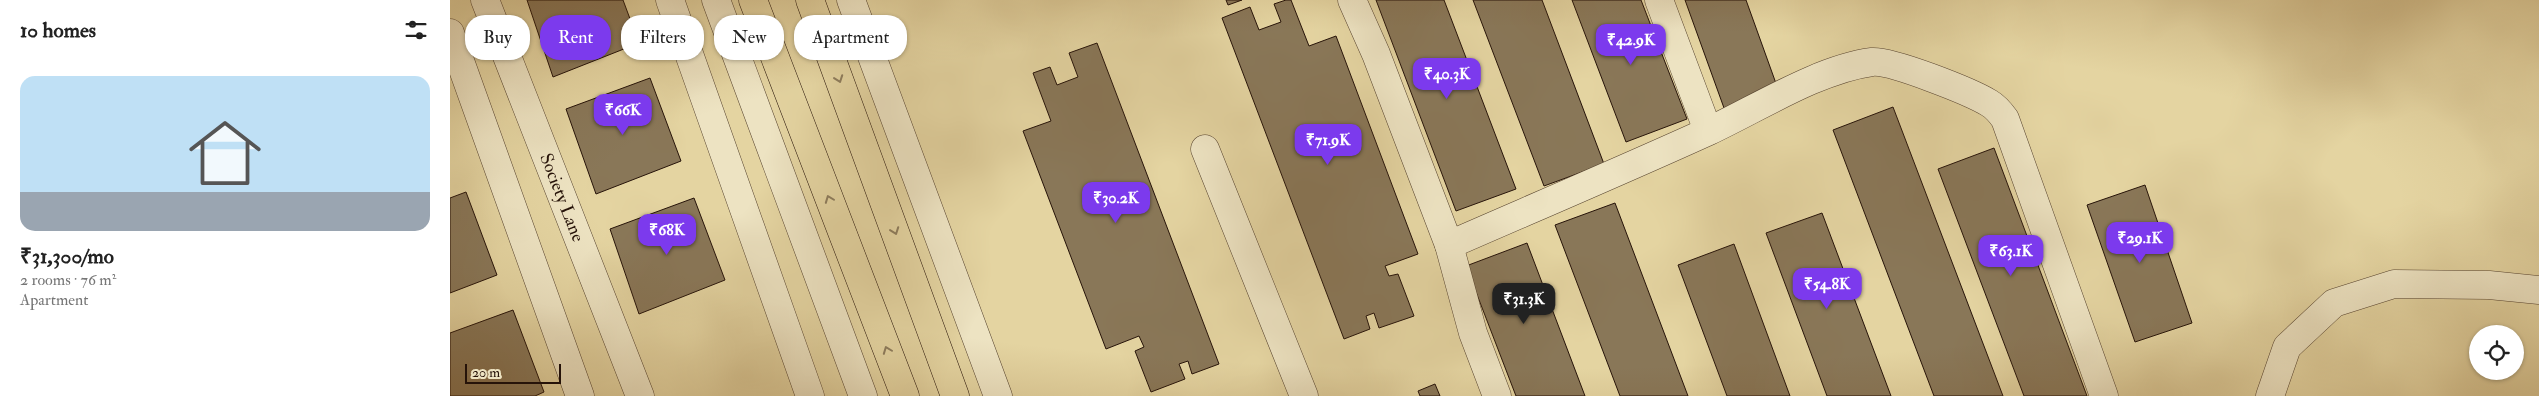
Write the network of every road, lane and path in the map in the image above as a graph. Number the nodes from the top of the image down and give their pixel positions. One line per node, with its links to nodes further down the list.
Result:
1 (486, 0): 15 (street, Society Lane)
2 (670, 0): 16 (street)
3 (716, 0): 17 (street)
4 (753, 0): 18 (main road, one-way to 4)
5 (810, 0): 19 (main road, one-way to 19)
6 (851, 0): 20 (street)
7 (1352, 0): 12 (street)
8 (1659, 0): 10 (street)
9 (450, 34): 14 (street)
10 (1708, 131): 12 (street); 23 (street)
11 (1205, 150): 21 (street)
12 (1449, 245): 22 (street)
13 (2539, 290): 24 (street)
14 (580, 396)
15 (640, 396)
16 (810, 396)
17 (863, 396)
18 (904, 396)
19 (955, 396)
20 (998, 396)
21 (1304, 396)
22 (1496, 396)
23 (2104, 396)
24 (2270, 396)

